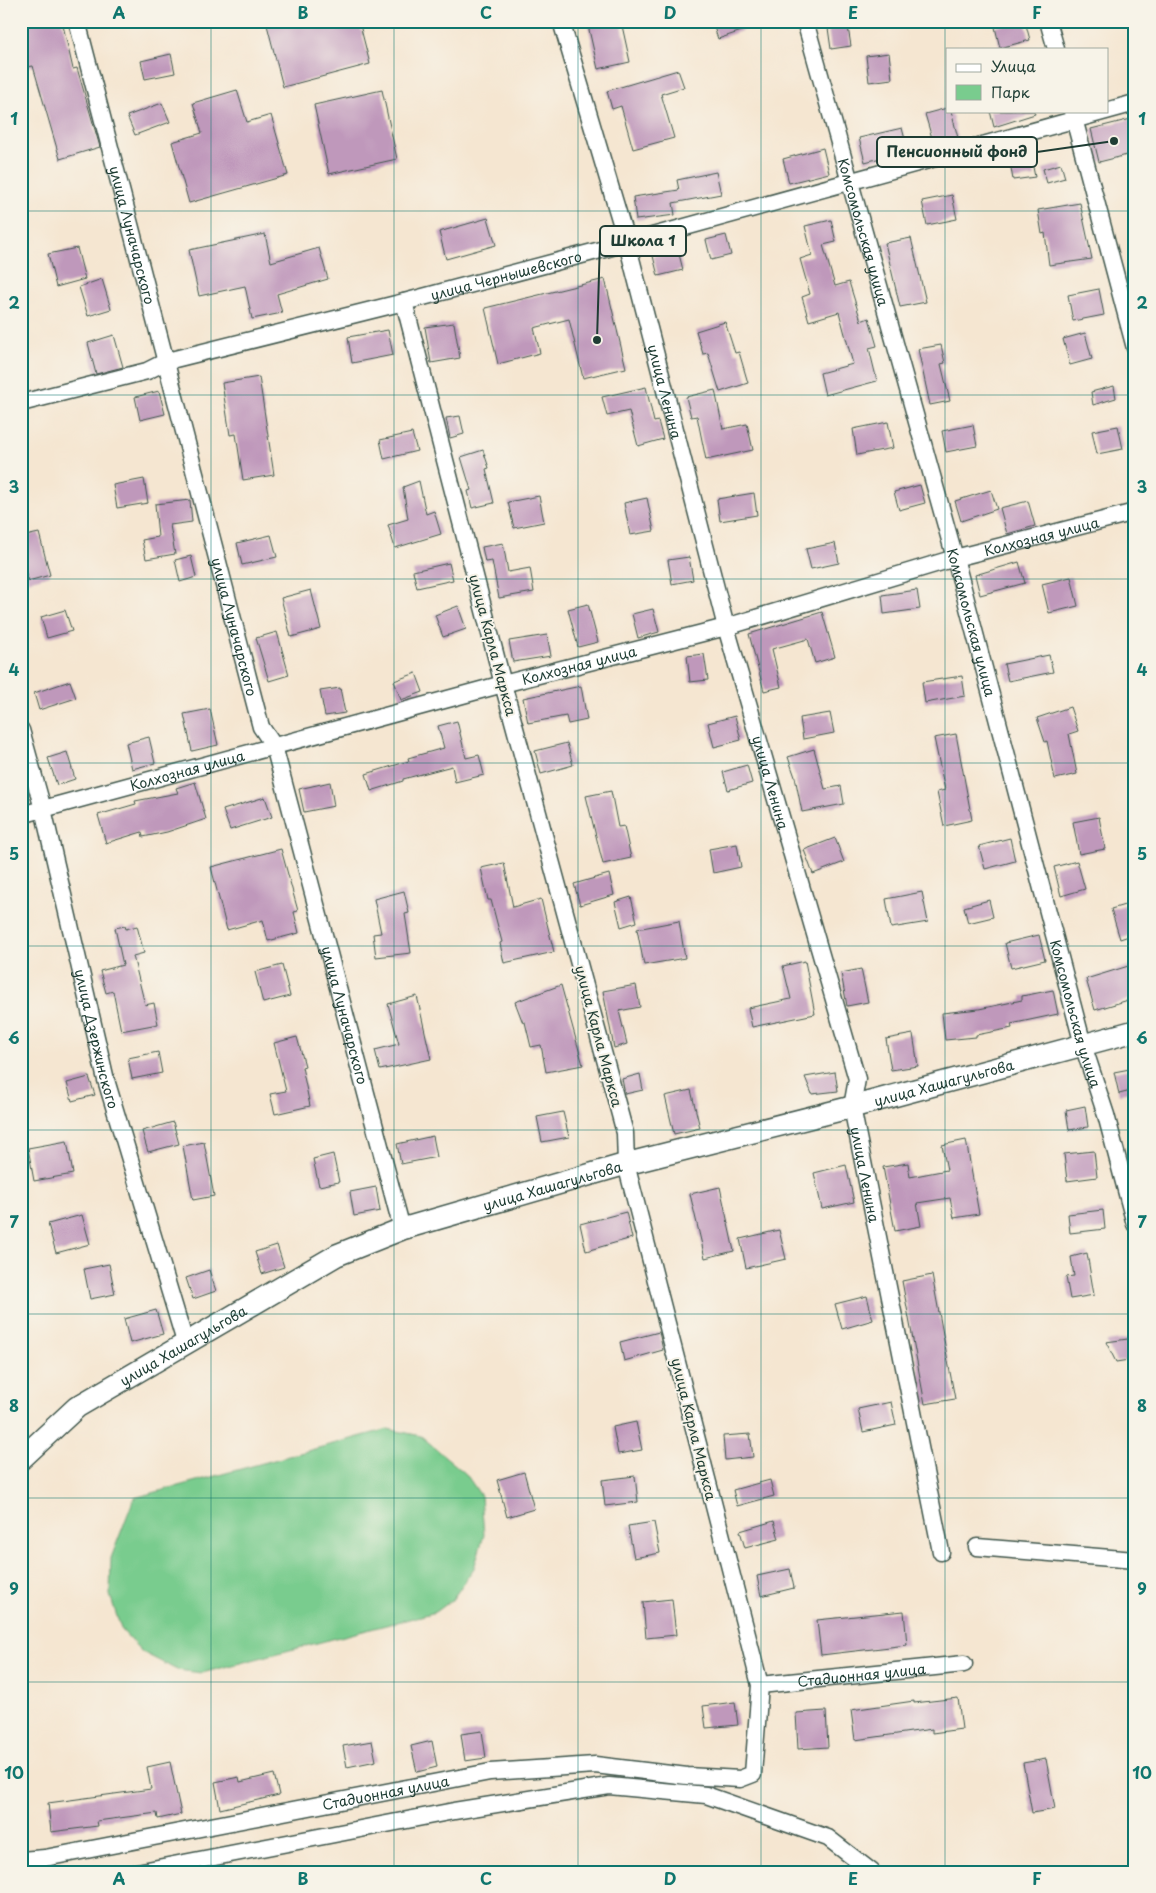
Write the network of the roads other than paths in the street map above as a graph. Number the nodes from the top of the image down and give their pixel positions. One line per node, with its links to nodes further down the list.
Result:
1 (77, 21): 14 (street, улица Луначарского)
2 (562, 21): 11 (street, улица Ленина)
3 (805, 21): 10 (street, Комсомольская улица)
4 (1048, 21): 5 (street)
5 (1056, 48)
6 (1135, 103): 7 (street, улица Чернышевского)
7 (1108, 109)
8 (1093, 112): 9 (street, улица Чернышевского)
9 (1074, 116): 10 (street, улица Чернышевского); 13 (street)
10 (850, 182): 11 (street, улица Чернышевского); 17 (street, Комсомольская улица)
11 (626, 243): 12 (street, улица Чернышевского); 18 (street, улица Ленина)
12 (404, 302): 14 (street, улица Чернышевского); 19 (street, улица Карла Маркса)
13 (1135, 348)
14 (166, 361): 15 (street, улица Чернышевского); 21 (street, улица Луначарского)
15 (21, 402)
16 (1135, 512): 17 (street, Колхозная улица)
17 (956, 558): 18 (street, Колхозная улица); 25 (street, Комсомольская улица)
18 (726, 627): 19 (street, Колхозная улица); 26 (street, улица Ленина)
19 (503, 684): 21 (street, Колхозная улица); 27 (street, улица Карла Маркса)
20 (21, 730): 22 (street, улица Дзержинского)
21 (274, 746): 22 (street, Колхозная улица); 29 (street, улица Луначарского)
22 (43, 808): 23 (street, Колхозная улица); 30 (street, улица Дзержинского)
23 (21, 814)
24 (1135, 1031): 25 (main road, улица Хашагульгова)
25 (1083, 1045): 26 (main road, улица Хашагульгова); 28 (street, Комсомольская улица)
26 (852, 1107): 27 (main road, улица Хашагульгова); 33 (street, улица Ленина)
27 (626, 1164): 29 (main road, улица Хашагульгова); 36 (street, улица Карла Маркса)
28 (1135, 1224)
29 (402, 1229): 30 (main road, улица Хашагульгова)
30 (185, 1342): 31 (main road, улица Хашагульгова)
31 (21, 1459)
32 (977, 1547): 34 (street)
33 (941, 1552)
34 (1135, 1560)
35 (964, 1664): 36 (street, Стадионная улица)
36 (760, 1686): 37 (street, улица Карла Маркса)
37 (753, 1774): 38 (street, Стадионная улица)
38 (21, 1860)
39 (137, 1872): 40 (street)
40 (872, 1872)

